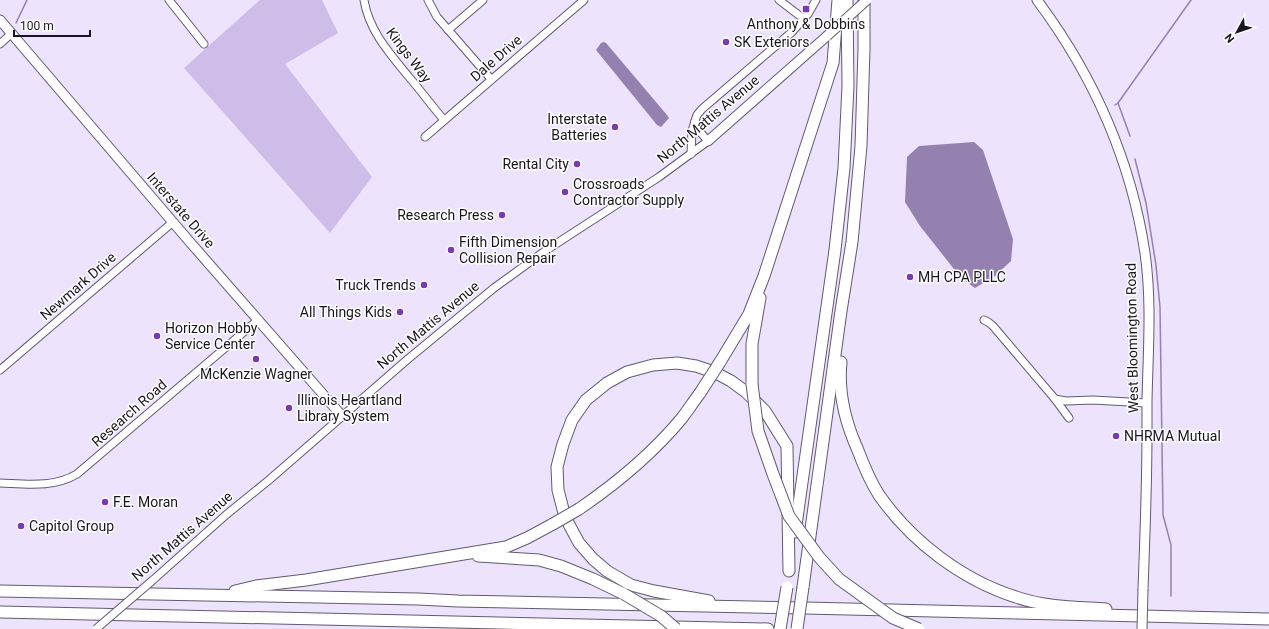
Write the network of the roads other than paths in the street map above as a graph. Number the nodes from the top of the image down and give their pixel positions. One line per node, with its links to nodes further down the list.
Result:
1 (169, 0): 18 (street)
2 (364, 0): 20 (street, Kings Way)
3 (428, 0): 15 (street)
4 (483, 0): 15 (street)
5 (584, 0): 19 (street, Dale Drive)
6 (779, 0): 13 (street)
7 (816, 0): 13 (street)
8 (838, 0): 27 (highway)
9 (847, 0): 37 (highway)
10 (864, 0): 26 (highway)
11 (867, 0): 23 (main road, North Mattis Avenue, bridge)
12 (1037, 0): 32 (main road, West Bloomington Road)
13 (804, 19): 21 (street)
14 (0, 20): 16 (main road, Interstate Drive)
15 (448, 30): 19 (street)
16 (12, 34): 17 (street); 25 (main road, Interstate Drive)
17 (0, 44)
18 (204, 44)
19 (491, 79): 20 (street, Dale Drive)
20 (444, 120): 22 (street, Dale Drive)
21 (695, 120): 23 (street); 24 (street)
22 (425, 137)
23 (708, 142): 24 (street, North Mattis Avenue)
24 (691, 154): 33 (street, North Mattis Avenue)
25 (173, 222): 28 (main road, Interstate Drive); 30 (street, Newmark Drive)
26 (848, 270): 42 (highway); 50 (highway, bridge)
27 (764, 276): 36 (highway, bridge); 51 (highway, bridge)
28 (258, 320): 33 (main road, Interstate Drive); 35 (street, Research Road)
29 (984, 320): 31 (street)
30 (0, 370)
31 (1055, 399): 32 (street); 34 (street)
32 (1147, 402): 52 (main road, West Bloomington Road, bridge)
33 (342, 416): 45 (street, North Mattis Avenue, bridge)
34 (1069, 418)
35 (0, 483)
36 (459, 554): 39 (highway); 47 (highway, bridge)
37 (789, 571): 40 (highway); 49 (highway, bridge)
38 (0, 591): 39 (highway)
39 (221, 595): 40 (highway)
40 (743, 607): 42 (highway)
41 (0, 612): 44 (highway)
42 (1192, 618): 43 (highway)
43 (1269, 619)
44 (409, 621): 46 (highway); 48 (highway)
45 (95, 629)
46 (491, 629)
47 (676, 629)
48 (768, 629)
49 (780, 629)
50 (797, 629)
51 (919, 629)
52 (1142, 629)

